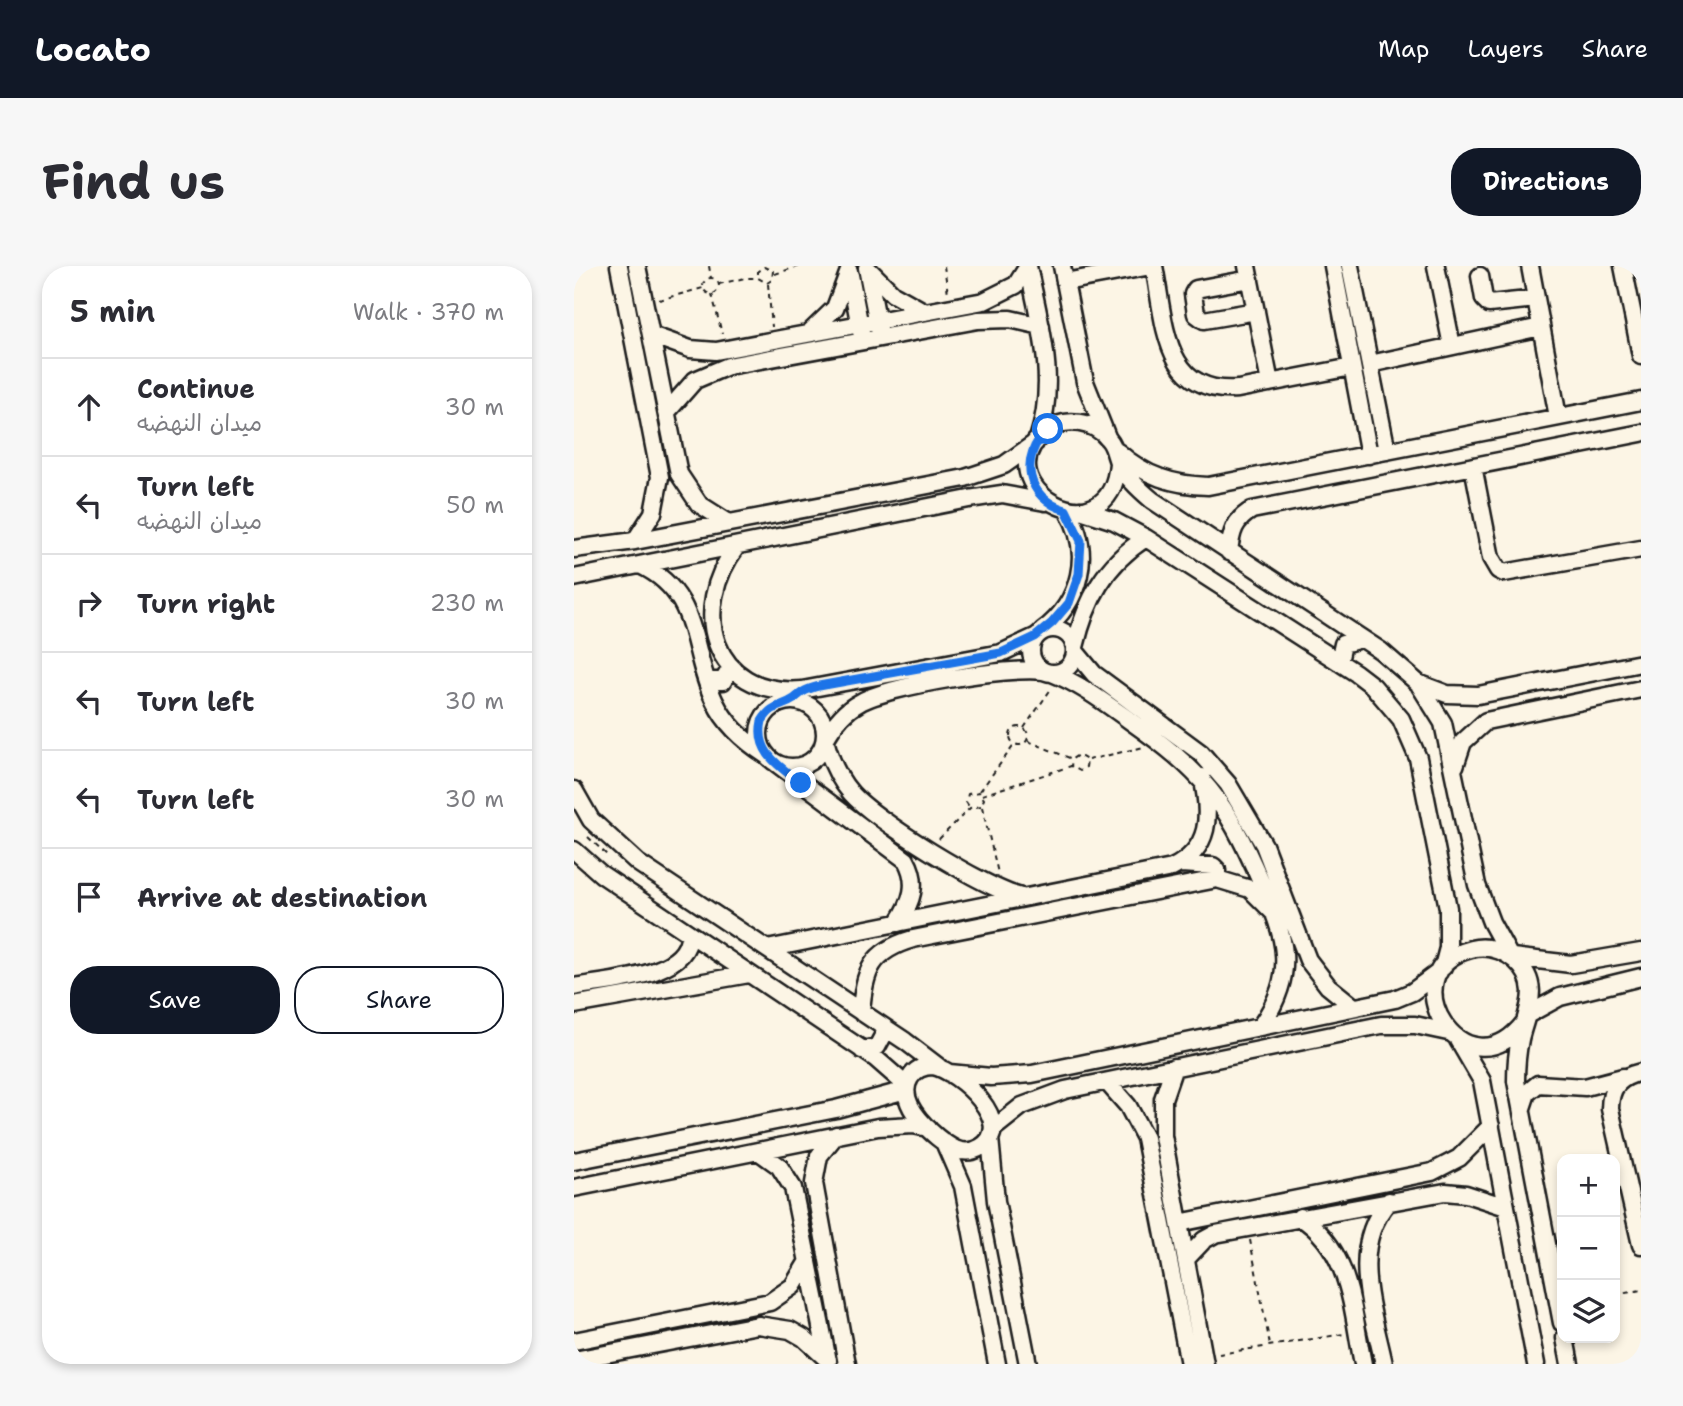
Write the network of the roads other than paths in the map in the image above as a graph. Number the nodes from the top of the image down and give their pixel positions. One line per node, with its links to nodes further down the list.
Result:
1 (619, 266): 45 (street)
2 (637, 266): 22 (street)
3 (1028, 266): 17 (street); 20 (street)
4 (1152, 266): 13 (street); 32 (street)
5 (1333, 266): 30 (street)
6 (1350, 266): 29 (street)
7 (1436, 266): 26 (street)
8 (1530, 266): 15 (street)
9 (1623, 266): 28 (street)
10 (867, 267): 17 (street); 18 (street)
11 (848, 268): 19 (street); 23 (street)
12 (1249, 272): 16 (street); 16 (street)
13 (1063, 274): 39 (street)
14 (1480, 276): 15 (street)
15 (1536, 299): 21 (street)
16 (1256, 311): 32 (street)
17 (925, 312): 18 (street)
18 (877, 321): 19 (street); 24 (street)
19 (860, 324): 23 (street); 25 (street)
20 (1041, 326): 24 (street); 38 (street)
21 (1541, 327): 26 (street); 35 (street)
22 (651, 335): 27 (street); 34 (street)
23 (806, 335): 27 (street)
24 (881, 338): 25 (street)
25 (863, 342): 31 (street)
26 (1452, 346): 29 (street)
27 (721, 350): 31 (street)
28 (1641, 356)
29 (1370, 363): 40 (street)
30 (1352, 366): 32 (street); 41 (street)
31 (719, 368): 34 (street)
32 (1270, 383)
33 (1641, 401): 35 (street)
34 (666, 413): 44 (street)
35 (1558, 417): 36 (street)
36 (1488, 431): 40 (street); 42 (street)
37 (1641, 433): 42 (street)
38 (1037, 441): 39 (street); 46 (street); 48 (street)
39 (1114, 451): 41 (street); 49 (street); 56 (street)
40 (1387, 451): 41 (street)
41 (1369, 455)
42 (1494, 462): 43 (street)
43 (1473, 466): 55 (street); 56 (street)
44 (679, 474): 45 (street); 50 (street)
45 (660, 477): 52 (street)
46 (965, 478): 47 (street); 50 (street)
47 (969, 499): 48 (street); 53 (street)
48 (1048, 503): 49 (street)
49 (1073, 510): 51 (street); 60 (street)
50 (729, 523): 52 (street)
51 (1146, 538): 61 (street); 63 (street)
52 (635, 541): 54 (street)
53 (737, 546): 57 (street); 66 (street)
54 (574, 549)
55 (1641, 549)
56 (1229, 552): 59 (street)
57 (640, 565): 58 (street); 68 (street)
58 (574, 578)
59 (1322, 615): 61 (street); 62 (street)
60 (1038, 634): 63 (street); 67 (street); 71 (street)
61 (1304, 639): 64 (street)
62 (1361, 639): 64 (street); 69 (street)
63 (1075, 649): 67 (street); 85 (street)
64 (1339, 662): 90 (street)
65 (1641, 663): 69 (street)
66 (731, 668): 68 (street); 71 (street)
67 (1052, 673): 72 (street); 75 (street)
68 (707, 681): 73 (street)
69 (1418, 683): 74 (street)
70 (1641, 689): 74 (street)
71 (793, 697): 72 (street); 73 (street)
72 (825, 739): 73 (street); 80 (street)
73 (771, 759): 82 (street)
74 (1455, 772): 88 (street)
75 (1202, 777): 78 (street); 81 (street)
76 (574, 790): 86 (street)
77 (574, 850): 83 (street)
78 (1181, 864): 79 (street); 80 (street)
79 (1217, 879): 81 (street); 84 (street)
80 (1027, 898): 82 (street)
81 (1275, 914): 85 (street)
82 (893, 925): 84 (street); 86 (street)
83 (689, 934): 89 (street); 91 (street)
84 (891, 946): 97 (street)
85 (1294, 946): 96 (street); 100 (street)
86 (767, 949): 97 (street)
87 (1641, 952): 88 (street)
88 (1510, 956): 90 (street); 98 (street)
89 (666, 967): 93 (street); 94 (street)
90 (1442, 969): 96 (street); 102 (street)
91 (749, 974): 93 (street); 103 (street)
92 (1641, 977): 98 (street)
93 (672, 986): 95 (street)
94 (574, 987)
95 (574, 1005)
96 (1357, 1006): 100 (street); 101 (street)
97 (861, 1012): 99 (street)
98 (1527, 1018): 102 (street); 112 (street)
99 (884, 1027): 103 (street); 105 (street)
100 (1260, 1027): 106 (street)
101 (1364, 1028): 102 (street); 104 (street)
102 (1452, 1035): 113 (street)
103 (862, 1049): 109 (street)
104 (1174, 1068): 108 (street); 117 (street)
105 (944, 1070): 106 (street); 109 (street); 115 (street)
106 (1032, 1074): 110 (street)
107 (1633, 1074): 112 (street); 132 (street)
108 (1107, 1082): 110 (street); 118 (street)
109 (906, 1088): 111 (street); 114 (street)
110 (1038, 1098): 115 (street)
111 (836, 1109): 116 (street); 121 (street)
112 (1522, 1111): 137 (street)
113 (1491, 1126): 122 (street); 129 (street)
114 (928, 1128): 116 (street); 119 (street)
115 (992, 1133): 119 (street); 126 (street)
116 (839, 1135): 120 (street); 124 (street)
117 (1163, 1136): 118 (street); 131 (street)
118 (1145, 1138): 143 (street)
119 (944, 1142): 128 (street)
120 (758, 1151): 123 (street); 127 (street)
121 (574, 1161)
122 (1399, 1180): 125 (street); 131 (street)
123 (574, 1188)
124 (816, 1199): 127 (street); 145 (street)
125 (1396, 1200): 129 (street); 130 (street); 135 (street)
126 (996, 1201): 128 (street); 147 (street)
127 (796, 1203): 134 (street)
128 (967, 1207): 146 (street)
129 (1506, 1207): 150 (street)
130 (1300, 1217): 133 (street); 136 (street)
131 (1179, 1223): 133 (street)
132 (1641, 1245)
133 (1186, 1259): 143 (street)
134 (808, 1261): 138 (street); 144 (street)
135 (1367, 1278): 136 (street); 149 (street)
136 (1347, 1282): 148 (street)
137 (1557, 1296)
138 (756, 1306): 139 (street); 140 (street)
139 (758, 1325): 142 (street); 144 (street)
140 (574, 1342)
141 (1566, 1343): 151 (street)
142 (574, 1360)
143 (1199, 1361)
144 (828, 1362)
145 (847, 1364)
146 (997, 1364)
147 (1028, 1364)
148 (1363, 1364)
149 (1384, 1364)
150 (1536, 1364)
151 (1570, 1364)

